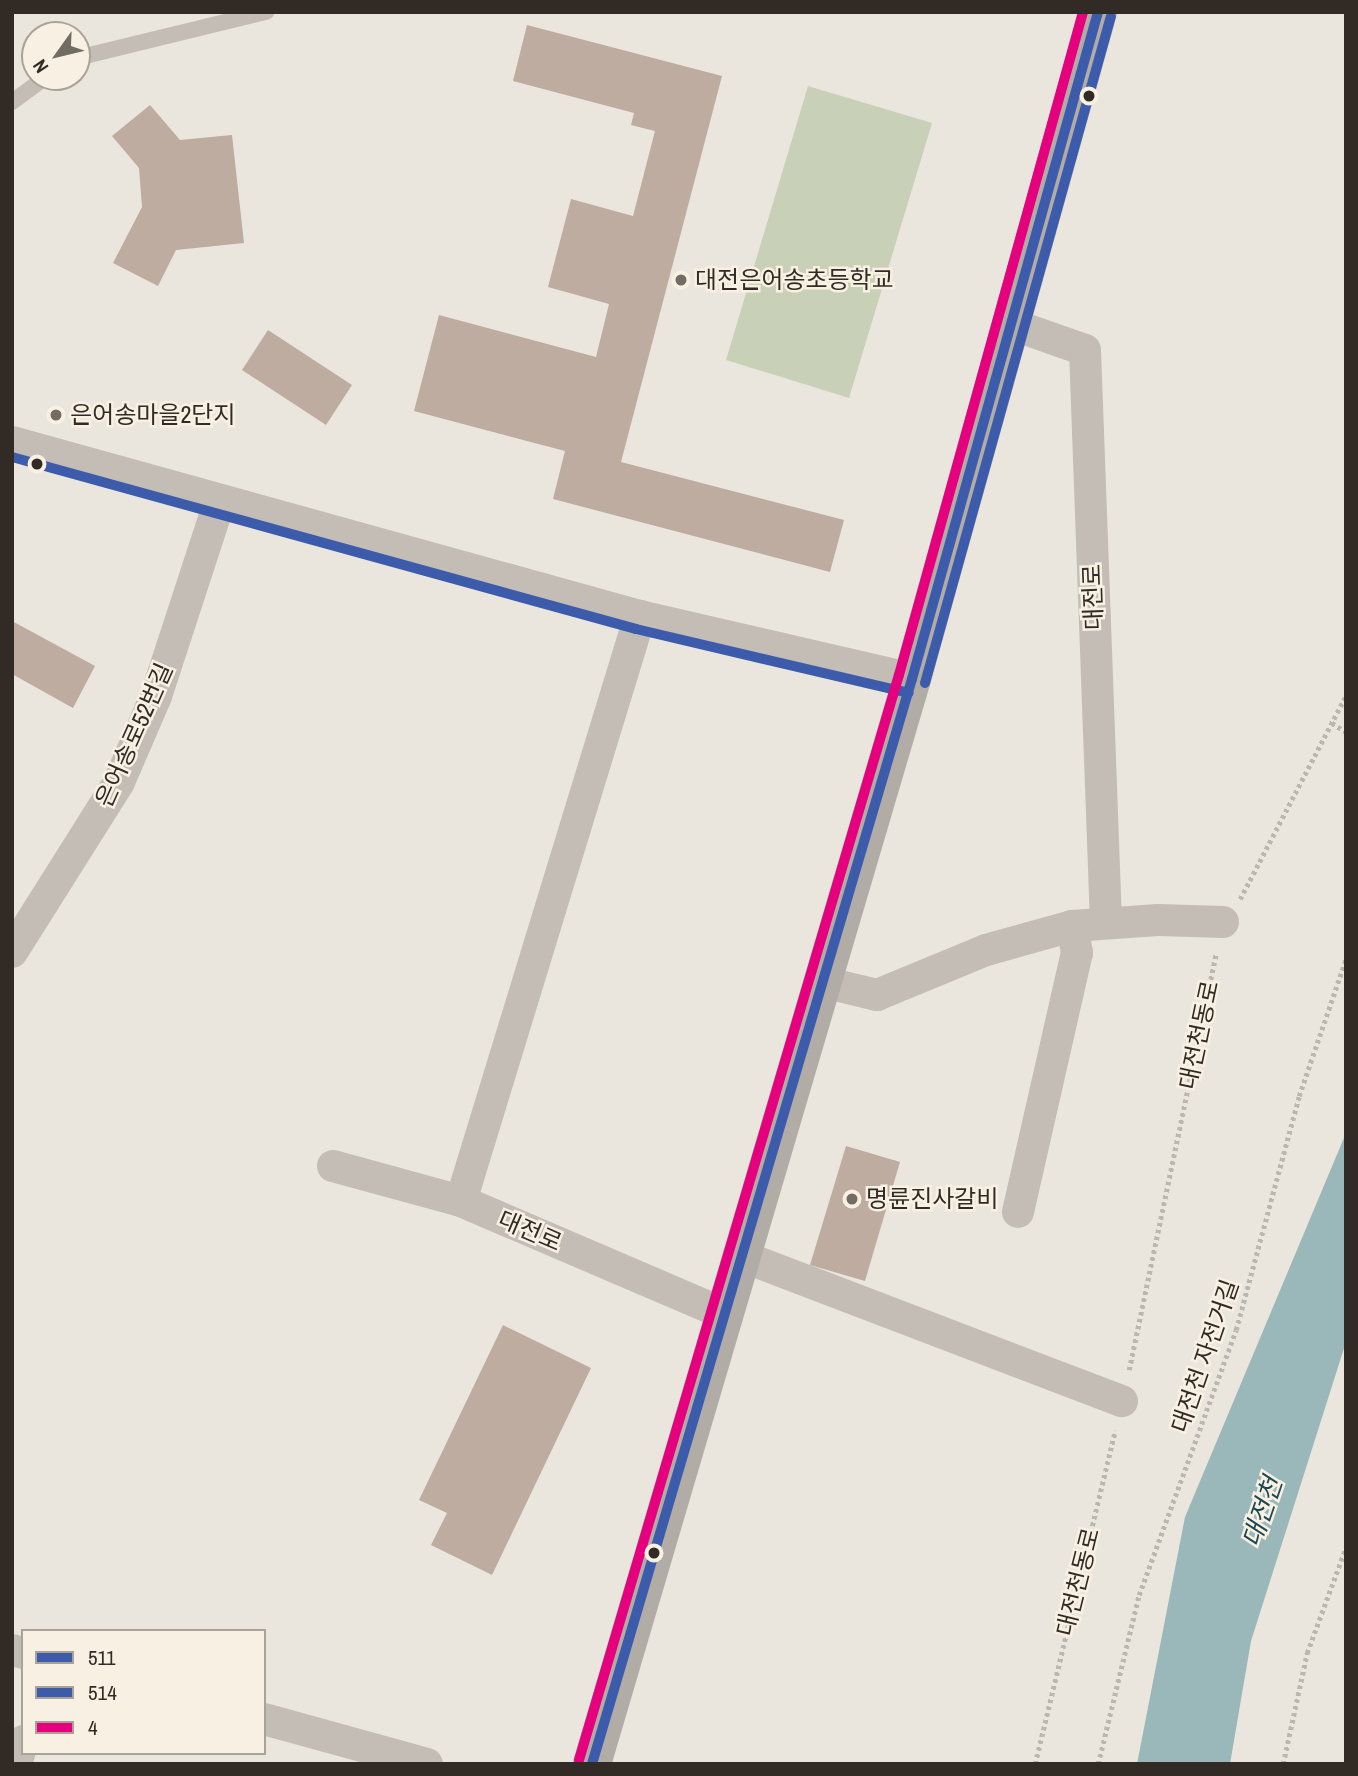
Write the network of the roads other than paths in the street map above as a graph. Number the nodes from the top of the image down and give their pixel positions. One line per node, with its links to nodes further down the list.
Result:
1 (266, 12): 3 (lane)
2 (1098, 12): 6 (main road)
3 (91, 55)
4 (27, 91): 5 (lane)
5 (12, 102)
6 (1011, 324): 10 (main road); 11 (street, 대전로)
7 (12, 442): 8 (street)
8 (220, 500): 9 (street); 14 (street, 은어송로52번길)
9 (640, 616): 10 (street); 17 (street)
10 (912, 679): 15 (main road)
11 (1106, 922): 12 (street); 13 (street)
12 (1223, 922)
13 (1072, 926): 15 (street); 18 (street)
14 (12, 952)
15 (823, 982): 19 (main road)
16 (333, 1166): 17 (street, 대전로)
17 (461, 1201): 20 (street, 대전로)
18 (1018, 1212)
19 (739, 1255): 20 (main road); 21 (street)
20 (722, 1313): 24 (main road)
21 (1122, 1401)
22 (266, 1720): 23 (street)
23 (426, 1764)
24 (592, 1764)

